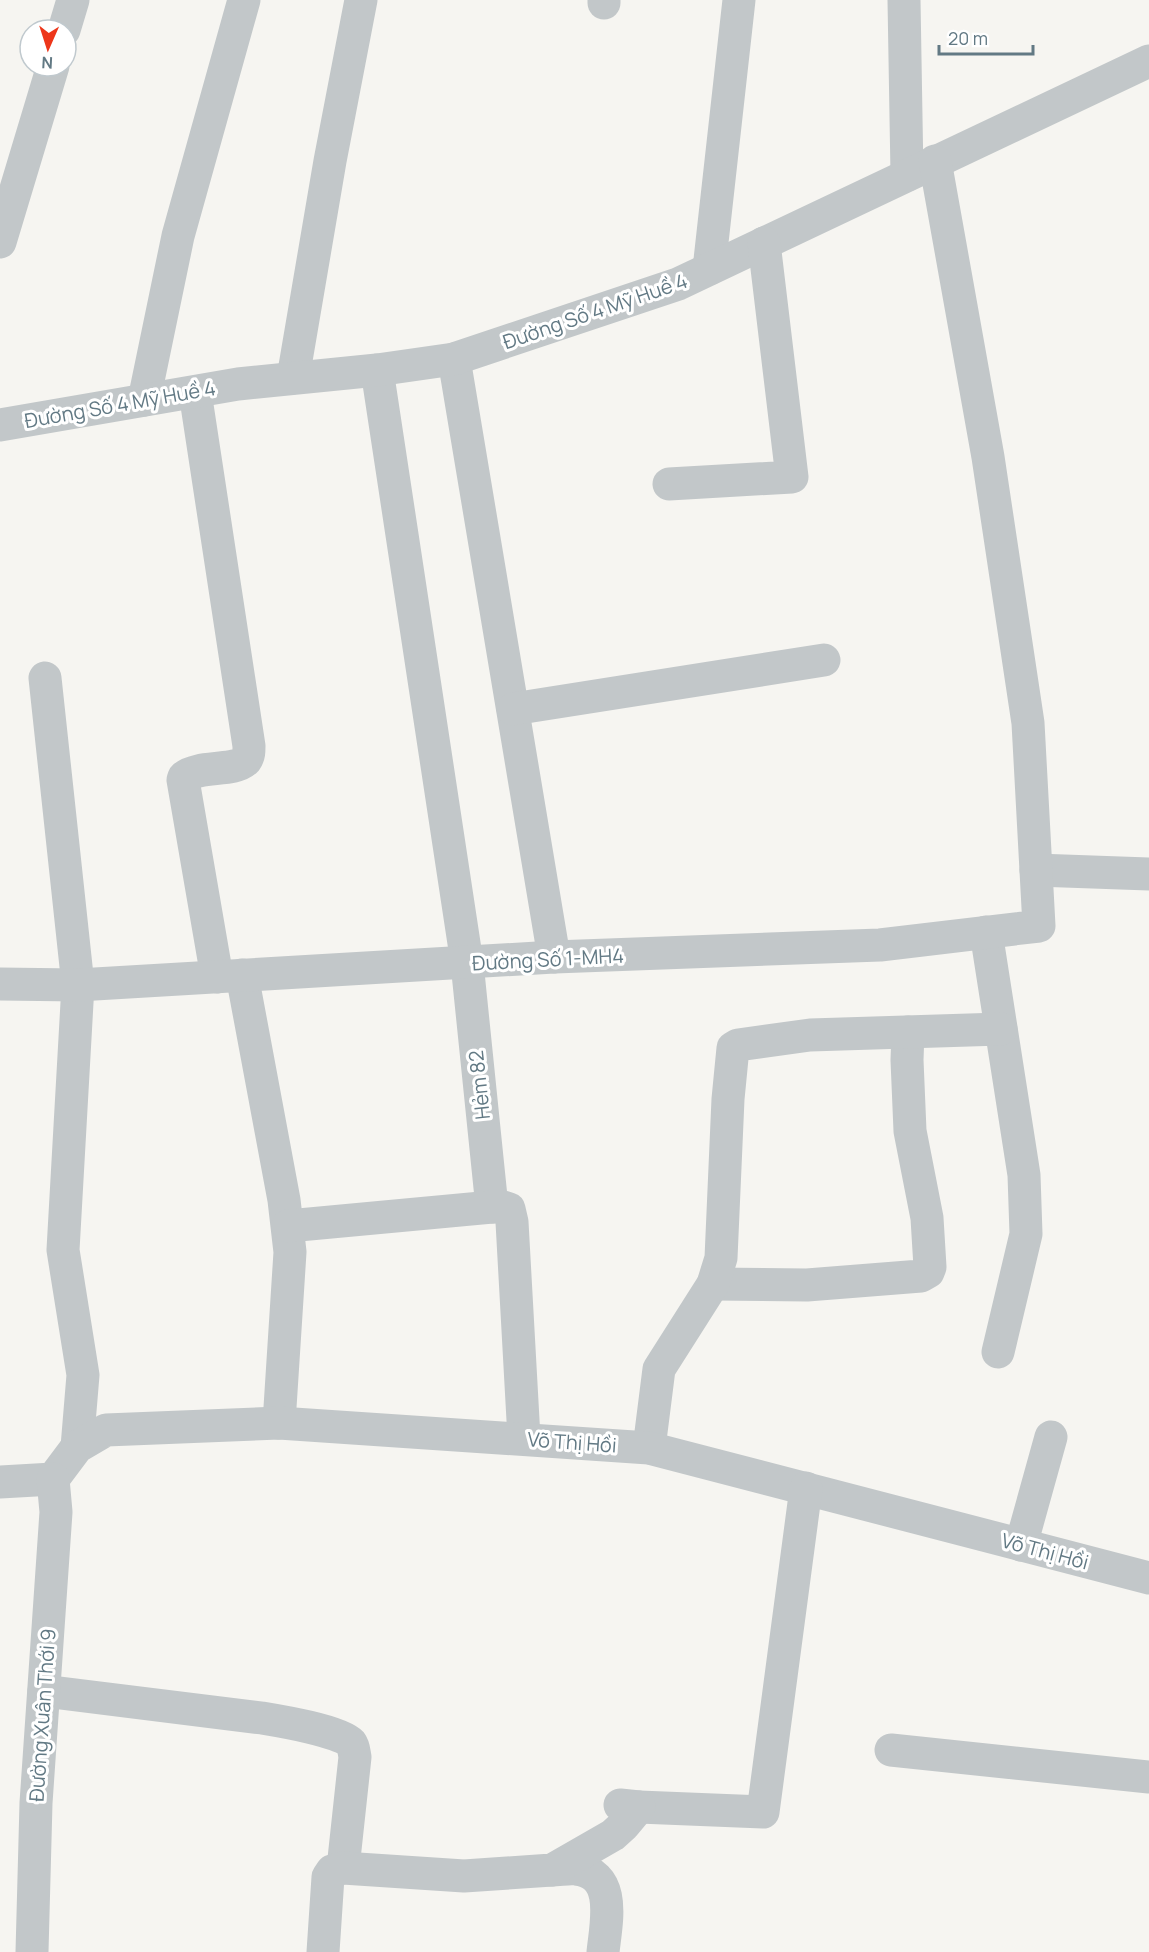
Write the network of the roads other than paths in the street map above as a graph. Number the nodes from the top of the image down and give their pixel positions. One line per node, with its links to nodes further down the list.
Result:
1 (73, 0): 6 (street)
2 (244, 0): 18 (street)
3 (361, 0): 16 (street)
4 (739, 0): 13 (street)
5 (904, 0): 10 (street)
6 (68, 18)
7 (1149, 61): 10 (street, Đường Số 4 Mỹ Huề 4)
8 (48, 78): 9 (street)
9 (11, 163): 11 (street)
10 (921, 168): 12 (street, Đường Số 4 Mỹ Huề 4); 24 (street)
11 (0, 242)
12 (764, 243): 13 (street, Đường Số 4 Mỹ Huề 4); 20 (street)
13 (709, 269): 14 (street, Đường Số 4 Mỹ Huề 4)
14 (454, 359): 15 (street, Đường Số 4 Mỹ Huề 4); 23 (street)
15 (377, 370): 16 (street, Đường Số 4 Mỹ Huề 4); 28 (street, Hẻm 82)
16 (293, 378): 17 (street, Đường Số 4 Mỹ Huề 4)
17 (195, 392): 18 (street, Đường Số 4 Mỹ Huề 4); 29 (street)
18 (144, 400): 19 (street, Đường Số 4 Mỹ Huề 4)
19 (0, 425)
20 (669, 484)
21 (824, 660): 23 (street)
22 (45, 678): 31 (street)
23 (513, 709): 27 (street)
24 (1036, 870): 25 (street); 26 (street, Đường Số 1-MH4)
25 (1149, 874)
26 (986, 932): 27 (street, Đường Số 1-MH4); 32 (street)
27 (554, 957): 28 (street, Đường Số 1-MH4)
28 (467, 963): 29 (street, Đường Số 1-MH4); 34 (street, Hẻm 82)
29 (229, 976): 31 (street, Đường Số 1-MH4); 35 (street)
30 (0, 984): 31 (street, Đường Số 1-MH4)
31 (78, 985): 41 (street)
32 (1001, 1029): 33 (street); 37 (street)
33 (908, 1032): 36 (street); 36 (street)
34 (492, 1207): 35 (street); 40 (street)
35 (288, 1226): 38 (street)
36 (713, 1284): 42 (street)
37 (998, 1352)
38 (279, 1424): 40 (street, Võ Thị Hồi); 41 (street, Võ Thị Hồi)
39 (1052, 1437): 46 (street)
40 (524, 1438): 42 (street, Võ Thị Hồi)
41 (77, 1448): 43 (street, Võ Thị Hồi)
42 (649, 1448): 45 (street, Võ Thị Hồi)
43 (52, 1479): 44 (street); 48 (street, Đường Xuân Thới 9)
44 (0, 1482)
45 (806, 1488): 46 (street, Võ Thị Hồi); 52 (street)
46 (1022, 1545): 47 (street, Võ Thị Hồi)
47 (1149, 1578)
48 (44, 1691): 51 (street); 53 (street, Đường Xuân Thới 9)
49 (891, 1750): 50 (street)
50 (1149, 1777)
51 (343, 1868): 52 (street); 54 (street)
52 (552, 1870): 55 (street)
53 (32, 1952)
54 (323, 1952)
55 (603, 1952)

